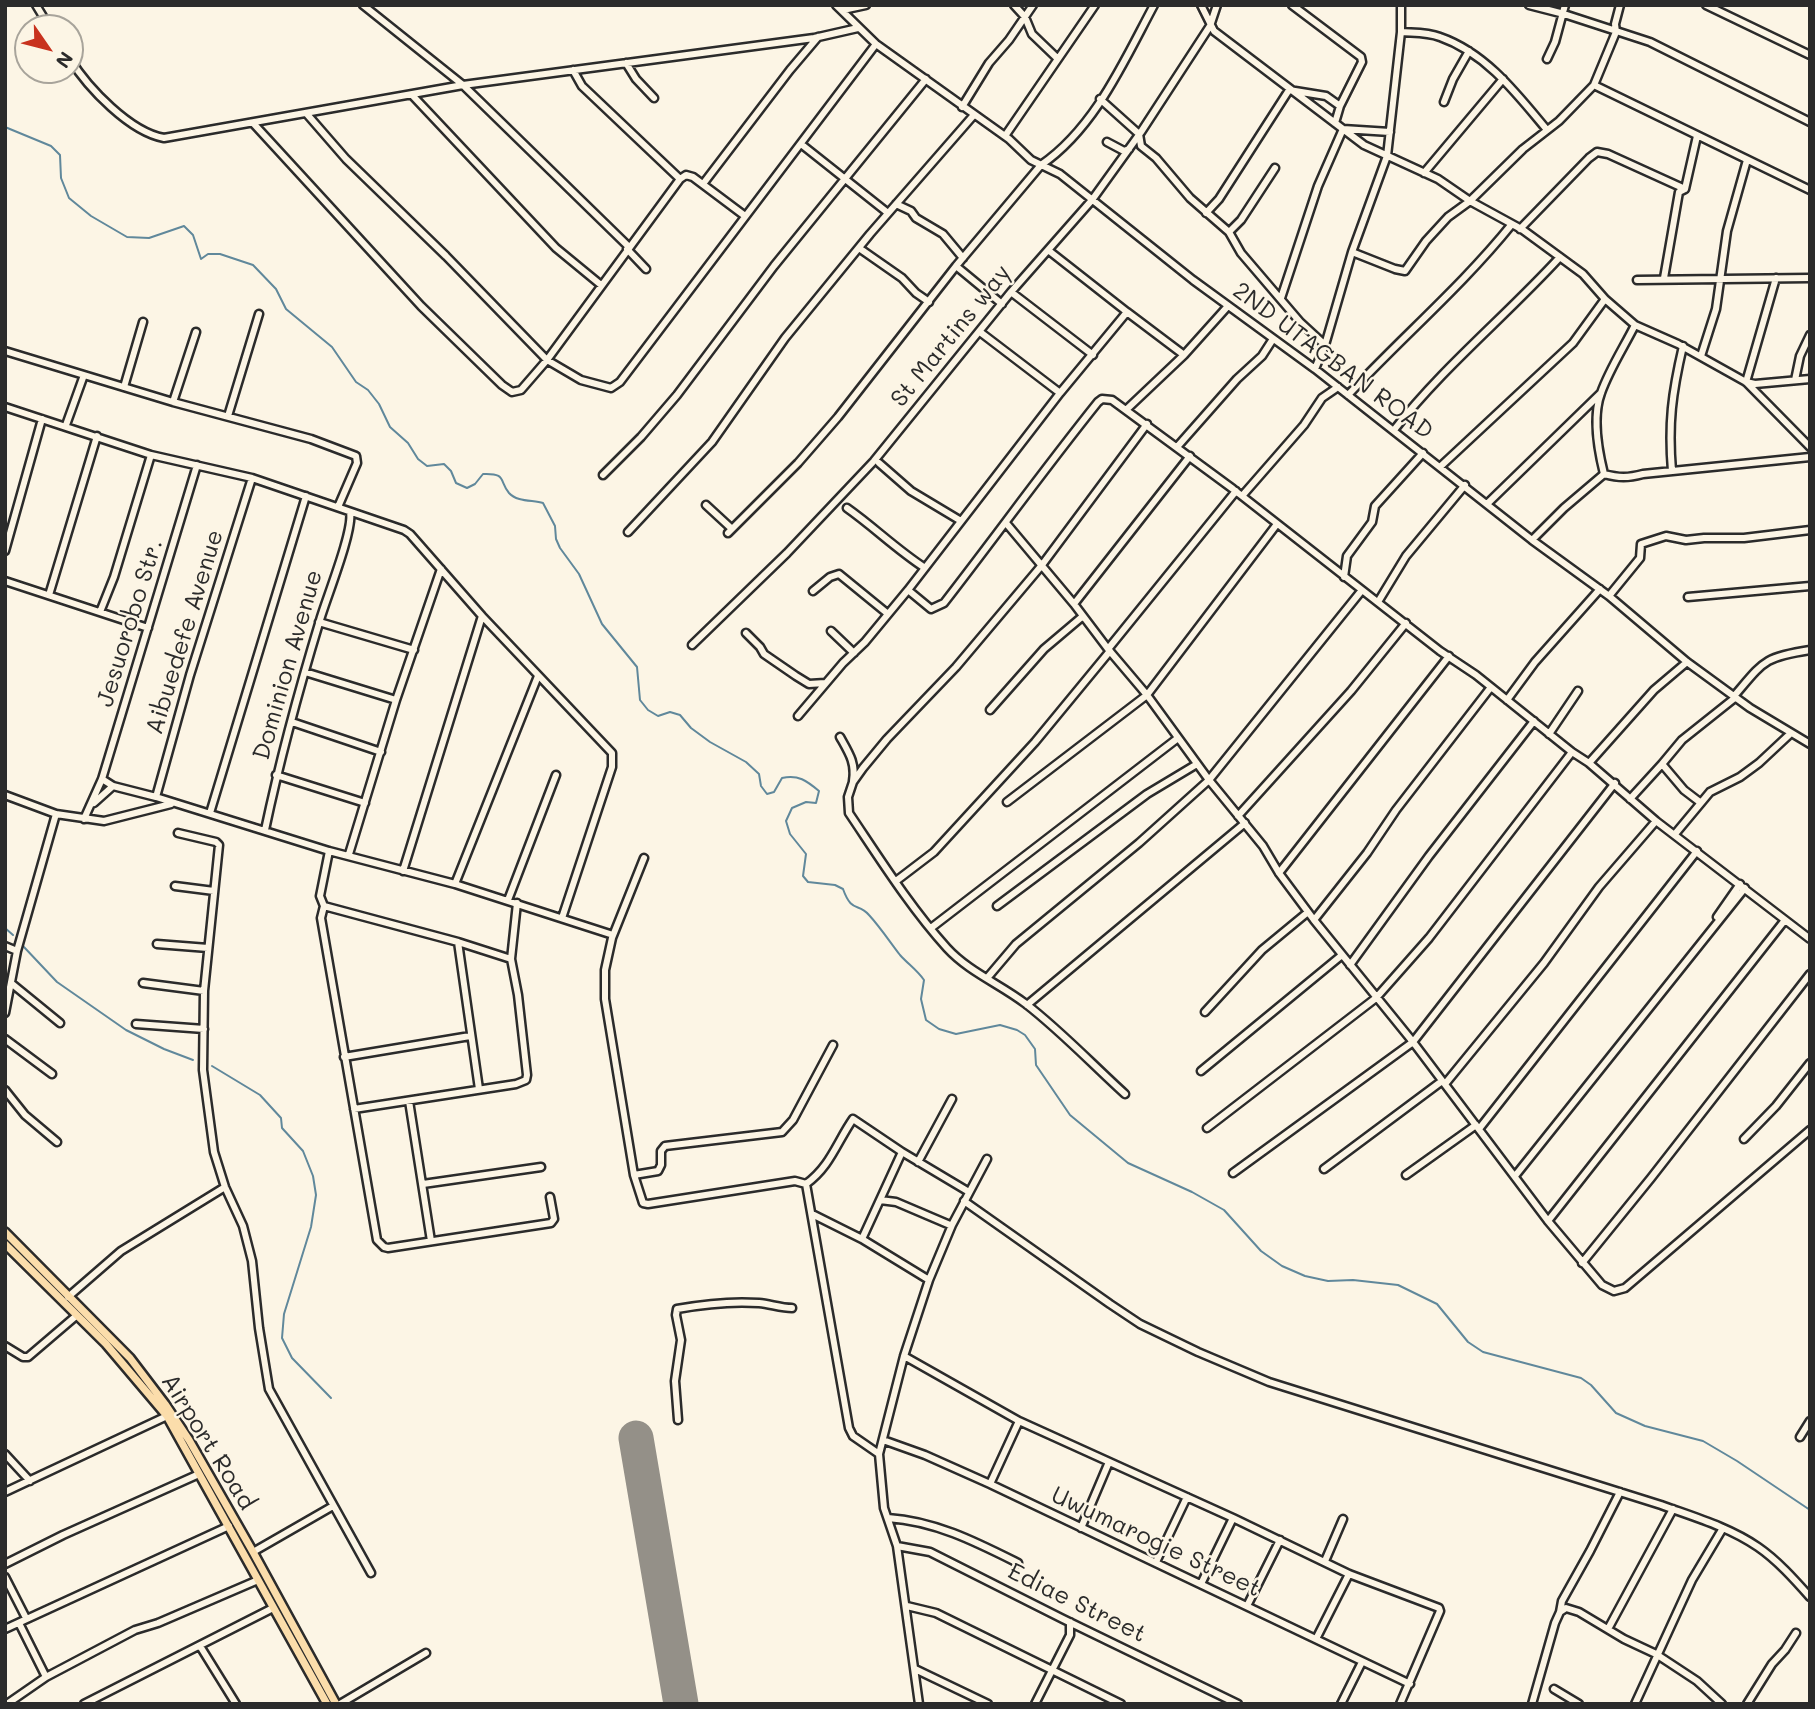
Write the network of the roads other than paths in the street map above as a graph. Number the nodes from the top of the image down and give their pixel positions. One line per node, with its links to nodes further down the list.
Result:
1 (363, 5): 34 (street)
2 (836, 5): 16 (street, 2ND UTAGBAN ROAD)
3 (866, 5): 16 (street)
4 (1014, 5): 18 (street)
5 (1033, 5): 18 (street)
6 (1095, 5): 27 (street)
7 (1154, 5): 39 (street)
8 (1201, 5): 19 (street)
9 (1217, 5): 19 (street, St Martins way)
10 (1292, 5): 41 (street)
11 (1401, 5): 21 (street)
12 (1529, 5): 17 (street)
13 (1565, 5): 17 (street)
14 (1620, 5): 22 (street)
15 (1706, 5): 26 (street)
16 (843, 10): 20 (street, 2ND UTAGBAN ROAD)
17 (1564, 14): 22 (street); 28 (street)
18 (1025, 17): 27 (street); 42 (street)
19 (1210, 26): 36 (street); 51 (street, St Martins way)
20 (858, 29): 23 (street); 24 (street, 2ND UTAGBAN ROAD)
21 (1401, 32): 25 (street); 50 (street)
22 (1616, 32): 35 (street); 45 (street)
23 (818, 37): 29 (street); 65 (street)
24 (876, 44): 32 (street, 2ND UTAGBAN ROAD); 73 (street)
25 (1469, 51): 33 (street); 40 (street)
26 (1810, 55)
27 (1058, 59): 52 (street)
28 (1547, 59)
29 (626, 63): 30 (street); 38 (street)
30 (573, 70): 34 (street); 64 (street)
31 (84, 78): 46 (street)
32 (926, 79): 42 (street, 2ND UTAGBAN ROAD); 63 (street)
33 (1503, 79): 49 (street); 62 (street)
34 (463, 85): 43 (street); 77 (street)
35 (1594, 85): 49 (street); 53 (street)
36 (1289, 90): 41 (street); 47 (street); 72 (street)
37 (412, 96): 90 (street)
38 (654, 98)
39 (1100, 99): 51 (street); 60 (street)
40 (1444, 102)
41 (1340, 106): 47 (street)
42 (962, 107): 44 (street, 2ND UTAGBAN ROAD)
43 (306, 113): 46 (street); 111 (street)
44 (973, 116): 52 (street, 2ND UTAGBAN ROAD); 70 (street)
45 (1810, 122)
46 (253, 123): 111 (street)
47 (1335, 123): 48 (street)
48 (1343, 129): 50 (street); 58 (street); 92 (street)
49 (1547, 130): 69 (street)
50 (1390, 132): 58 (street)
51 (1139, 134): 56 (street); 57 (street, St Martins way)
52 (1005, 136): 60 (street, 2ND UTAGBAN ROAD)
53 (1697, 136): 59 (street); 66 (street)
54 (1107, 142): 57 (street)
55 (801, 144): 63 (street)
56 (1141, 146): 57 (street); 72 (street)
57 (1129, 149): 68 (street, St Martins way)
58 (1387, 156): 62 (street); 80 (street)
59 (1747, 160): 67 (street); 88 (street)
60 (1041, 165): 68 (street, 2ND UTAGBAN ROAD); 82 (street)
61 (1275, 167): 76 (street)
62 (1424, 173): 69 (street)
63 (845, 179): 71 (street); 142 (street)
64 (680, 180): 65 (street); 77 (street)
65 (703, 184): 73 (street)
66 (1685, 189): 75 (street); 85 (street)
67 (1810, 190)
68 (1092, 200): 79 (street, St Martins way); 96 (street, 2ND UTAGBAN ROAD)
69 (1470, 201): 74 (street); 80 (street)
70 (896, 204): 71 (street); 82 (street)
71 (888, 213): 78 (street)
72 (1206, 213): 76 (street)
73 (745, 216): 111 (street)
74 (1512, 224): 75 (street); 121 (street)
75 (1520, 229): 81 (street)
76 (1228, 232): 92 (street)
77 (628, 248): 84 (street); 90 (street)
78 (859, 248): 94 (street); 156 (street)
79 (1048, 250): 91 (street, St Martins way); 97 (street)
80 (1352, 252): 105 (street)
81 (1560, 257): 93 (street); 129 (street)
82 (963, 258): 83 (street)
83 (956, 266): 94 (street); 95 (street)
84 (646, 269)
85 (1664, 278): 88 (street); 89 (street)
86 (1776, 278): 87 (street); 88 (street); 116 (street)
87 (1810, 278)
88 (1719, 279): 110 (street)
89 (1637, 280)
90 (601, 285): 111 (street)
91 (1012, 292): 95 (street, St Martins way); 108 (street)
92 (1281, 298): 105 (street)
93 (1605, 299): 100 (street); 139 (street)
94 (929, 302): 148 (street)
95 (1002, 304): 102 (street, St Martins way)
96 (1228, 306): 104 (street, 2ND UTAGBAN ROAD); 109 (street)
97 (1127, 312): 108 (street); 109 (street)
98 (259, 314): 125 (street)
99 (143, 322): 117 (street)
100 (1635, 325): 106 (street); 120 (street)
101 (196, 332): 122 (street)
102 (979, 332): 119 (street); 183 (street, St Martins way)
103 (1810, 335): 115 (street)
104 (1273, 339): 112 (street, 2ND UTAGBAN ROAD); 131 (street)
105 (1325, 345): 112 (street)
106 (1682, 346): 110 (street); 140 (street)
107 (5, 351): 113 (street)
108 (1093, 355): 119 (street)
109 (1184, 355): 124 (street)
110 (1701, 356): 116 (street)
111 (547, 360)
112 (1315, 369): 118 (street, 2ND UTAGBAN ROAD)
113 (84, 375): 117 (street); 128 (street)
114 (1810, 379): 115 (street)
115 (1795, 380): 116 (street)
116 (1746, 382): 132 (street)
117 (124, 387): 122 (street)
118 (1338, 387): 121 (street, 2ND UTAGBAN ROAD); 145 (street)
119 (1060, 393): 152 (street)
120 (1601, 393): 141 (street); 147 (street)
121 (1348, 395): 129 (street, 2ND UTAGBAN ROAD)
122 (173, 402): 125 (street)
123 (5, 407): 126 (street)
124 (1127, 409): 127 (street); 153 (street)
125 (228, 416): 149 (street)
126 (42, 419): 128 (street); 158 (street)
127 (1147, 424): 131 (street); 159 (street)
128 (66, 425): 130 (street)
129 (1394, 430): 133 (street, 2ND UTAGBAN ROAD)
130 (97, 436): 134 (street); 169 (street)
131 (1177, 447): 135 (street)
132 (1810, 447)
133 (1423, 453): 139 (street, 2ND UTAGBAN ROAD); 162 (street)
134 (151, 454): 138 (street); 174 (street)
135 (1190, 456): 145 (street); 173 (street)
136 (1809, 457): 140 (street)
137 (879, 463): 152 (street)
138 (197, 465): 143 (street); 180 (street, Jesuorobo Str.)
139 (1441, 466): 144 (street, 2ND UTAGBAN ROAD)
140 (1672, 471): 141 (street)
141 (1604, 474): 157 (street)
142 (603, 475)
143 (252, 478): 146 (street); 221 (street, Aibuedefe Avenue)
144 (1465, 485): 147 (street, 2ND UTAGBAN ROAD); 172 (street)
145 (1239, 494): 154 (street); 185 (street)
146 (306, 496): 149 (street); 228 (street)
147 (1488, 503): 157 (street, 2ND UTAGBAN ROAD)
148 (706, 505)
149 (338, 507): 151 (street)
150 (847, 508): 160 (street)
151 (350, 512): 161 (street); 178 (street, Dominion Avenue)
152 (961, 521): 160 (street)
153 (1006, 523): 159 (street); 166 (street)
154 (1277, 524): 162 (street); 195 (street)
155 (1810, 530): 170 (street)
156 (628, 532)
157 (1532, 540): 165 (street, 2ND UTAGBAN ROAD)
158 (5, 551)
159 (1042, 565): 173 (street); 217 (street)
160 (925, 568): 166 (street)
161 (441, 569): 176 (street); 184 (street)
162 (1344, 577): 167 (street)
163 (5, 581): 169 (street)
164 (1810, 586): 171 (street)
165 (1600, 589): 170 (street, 2ND UTAGBAN ROAD); 197 (street)
166 (908, 590): 175 (street)
167 (1362, 590): 172 (street); 216 (street)
168 (813, 591): 175 (street)
169 (49, 595): 174 (street)
170 (1609, 596): 189 (street, 2ND UTAGBAN ROAD)
171 (1688, 597)
172 (1378, 602): 179 (street)
173 (1074, 604): 177 (street)
174 (100, 612): 180 (street)
175 (888, 614): 187 (street)
176 (482, 616): 191 (street); 241 (street)
177 (1083, 616): 185 (street); 199 (street)
178 (319, 622): 184 (street); 190 (street, Dominion Avenue)
179 (1406, 622): 188 (street); 230 (street)
180 (148, 628): 215 (street, Jesuorobo Str.)
181 (831, 631): 187 (street)
182 (746, 633): 192 (street)
183 (692, 645)
184 (414, 650): 198 (street)
185 (1109, 650): 195 (street); 243 (street)
186 (1810, 650): 196 (street)
187 (854, 653): 192 (street)
188 (1449, 656): 193 (street); 242 (street)
189 (1687, 662): 196 (street, 2ND UTAGBAN ROAD); 210 (street)
190 (305, 672): 198 (street); 201 (street, Dominion Avenue)
191 (538, 676): 244 (street); 253 (street)
192 (825, 683): 200 (street)
193 (1490, 687): 197 (street); 254 (street)
194 (1578, 691): 203 (street)
195 (1147, 695): 206 (street); 225 (street)
196 (1736, 696): 204 (street, 2ND UTAGBAN ROAD); 212 (street)
197 (1507, 700): 202 (street)
198 (396, 701): 208 (street)
199 (990, 709)
200 (799, 716)
201 (292, 722): 208 (street); 213 (street, Dominion Avenue)
202 (1534, 722): 203 (street); 266 (street)
203 (1549, 734): 209 (street)
204 (1790, 734): 207 (street, 2ND UTAGBAN ROAD); 226 (street)
205 (840, 737): 217 (street)
206 (1178, 738): 211 (street); 256 (street)
207 (1810, 744)
208 (381, 752): 224 (street)
209 (1572, 752): 210 (street); 272 (street)
210 (1589, 763): 218 (street)
211 (1197, 764): 216 (street); 251 (street)
212 (1662, 764): 222 (street); 226 (street)
213 (276, 775): 224 (street); 234 (street, Dominion Avenue)
214 (555, 775): 248 (street)
215 (102, 779): 219 (street); 227 (street, Jesuorobo Str.)
216 (1209, 780): 230 (street); 268 (street)
217 (853, 782): 243 (street)
218 (1615, 783): 222 (street); 281 (street)
219 (113, 786): 221 (street); 227 (street)
220 (5, 795): 229 (street)
221 (156, 797): 223 (street)
222 (1630, 799): 232 (street)
223 (173, 803): 228 (street); 231 (street)
224 (365, 803): 239 (street)
225 (1007, 803)
226 (1701, 803): 236 (street)
227 (93, 804): 231 (street)
228 (210, 813): 234 (street)
229 (55, 814): 231 (street); 263 (street)
230 (1238, 816): 233 (street)
231 (84, 819)
232 (1656, 821): 236 (street); 287 (street)
233 (1245, 823): 242 (street); 273 (street)
234 (265, 830): 237 (street)
235 (178, 833): 247 (street)
236 (1675, 834): 238 (street)
237 (329, 850): 239 (street); 250 (street)
238 (1697, 851): 246 (street); 296 (street)
239 (349, 854): 241 (street)
240 (644, 858): 257 (street)
241 (402, 871): 244 (street)
242 (1279, 873): 252 (street)
243 (896, 881): 256 (street)
244 (455, 884): 248 (street)
245 (175, 886): 247 (street)
246 (1743, 886): 255 (street); 288 (street); 309 (street)
247 (214, 891): 262 (street)
248 (508, 900): 249 (street)
249 (517, 903): 253 (street); 265 (street)
250 (324, 906): 259 (street); 283 (street)
251 (997, 906)
252 (1308, 912): 254 (street); 274 (street)
253 (562, 918): 257 (street)
254 (1314, 920): 264 (street)
255 (1785, 920): 258 (street); 295 (street); 318 (street)
256 (932, 928): 268 (street)
257 (613, 935): 308 (street)
258 (1810, 939)
259 (458, 942): 265 (street); 279 (street)
260 (158, 944): 262 (street)
261 (5, 946): 263 (street)
262 (208, 948): 271 (street)
263 (17, 951): 269 (street)
264 (1342, 955): 266 (street); 285 (street)
265 (511, 959): 289 (street)
266 (1350, 965): 272 (street)
267 (1810, 974): 324 (street)
268 (988, 977): 273 (street)
269 (11, 983): 275 (street); 276 (street)
270 (144, 983): 271 (street)
271 (205, 991): 278 (street)
272 (1376, 998): 281 (street); 297 (street)
273 (1027, 1005): 291 (street)
274 (1205, 1012)
275 (5, 1013)
276 (60, 1023)
277 (136, 1024): 278 (street)
278 (204, 1029): 312 (street)
279 (470, 1036): 283 (street); 289 (street)
280 (5, 1039): 286 (street)
281 (1413, 1042): 287 (street); 306 (street)
282 (833, 1045): 308 (street)
283 (344, 1057): 294 (street)
284 (1810, 1063): 299 (street)
285 (1201, 1071)
286 (52, 1074)
287 (1444, 1082): 296 (street); 305 (street)
288 (1581, 1087)
289 (479, 1089): 293 (street)
290 (5, 1090): 300 (street)
291 (1125, 1094)
292 (952, 1099): 303 (street)
293 (408, 1101): 294 (street); 310 (street)
294 (354, 1109): 322 (street)
295 (1625, 1123)
296 (1478, 1127): 307 (street); 309 (street)
297 (1207, 1128)
298 (1810, 1130): 324 (street)
299 (1745, 1139)
300 (57, 1142)
301 (902, 1152): 303 (street); 311 (street); 315 (street)
302 (987, 1159): 313 (street)
303 (918, 1162): 313 (street)
304 (541, 1167): 310 (street)
305 (1324, 1168)
306 (1233, 1173)
307 (1406, 1174)
308 (634, 1175): 311 (street)
309 (1516, 1177): 318 (street)
310 (423, 1184): 322 (street)
311 (806, 1184): 317 (street)
312 (225, 1187): 326 (street); 346 (street)
313 (969, 1192): 316 (street)
314 (550, 1197): 322 (street)
315 (880, 1200): 319 (street); 321 (street)
316 (964, 1201): 325 (street); 344 (street)
317 (812, 1213): 321 (street); 338 (street)
318 (1548, 1220): 324 (street)
319 (950, 1225)
320 (5, 1232): 326 (main road, Airport Road)
321 (862, 1239): 325 (street)
322 (431, 1241)
323 (5, 1244): 328 (main road, Airport Road)
324 (1582, 1263)
325 (929, 1280): 330 (street)
326 (68, 1297): 356 (main road, Airport Road)
327 (792, 1308): 332 (street)
328 (76, 1316): 329 (street); 331 (main road, Airport Road)
329 (5, 1346)
330 (904, 1356): 333 (street); 336 (street)
331 (167, 1416): 340 (main road, Airport Road); 341 (street)
332 (678, 1420)
333 (1018, 1421): 339 (street); 342 (street)
334 (1810, 1421): 335 (street)
335 (1800, 1437)
336 (883, 1440): 338 (street); 342 (street, Uwumarogie Street)
337 (5, 1454): 341 (street)
338 (879, 1454): 348 (street)
339 (1109, 1462): 345 (street); 352 (street)
340 (199, 1474): 351 (main road, Airport Road); 360 (street)
341 (30, 1481): 343 (street)
342 (990, 1484): 352 (street, Uwumarogie Street)
343 (5, 1492)
344 (1620, 1492): 347 (street); 370 (street)
345 (1187, 1497): 349 (street); 358 (street)
346 (333, 1506): 356 (street); 361 (street)
347 (1673, 1509): 353 (street); 375 (street)
348 (888, 1518): 355 (street); 359 (street)
349 (1233, 1518): 354 (street); 365 (street)
350 (1343, 1519): 357 (street)
351 (229, 1527): 364 (main road, Airport Road); 371 (street)
352 (1081, 1528): 358 (street, Uwumarogie Street)
353 (1723, 1528): 366 (street); 380 (street)
354 (1280, 1540): 357 (street); 368 (street)
355 (897, 1546): 367 (street); 372 (street, Ediae Street)
356 (253, 1552): 392 (main road, Airport Road)
357 (1325, 1561): 362 (street)
358 (1156, 1562): 365 (street, Uwumarogie Street)
359 (1018, 1563)
360 (5, 1564)
361 (371, 1573)
362 (1349, 1574): 377 (street); 385 (street)
363 (5, 1577): 371 (street)
364 (258, 1580): 369 (main road, Airport Road); 384 (street)
365 (1201, 1584): 368 (street, Uwumarogie Street)
366 (1810, 1597)
367 (907, 1606): 382 (street); 383 (street)
368 (1247, 1606): 377 (street, Uwumarogie Street)
369 (272, 1608): 378 (street); 391 (main road, Airport Road)
370 (1560, 1612): 375 (street); 399 (street)
371 (26, 1618): 373 (street)
372 (1070, 1622): 383 (street); 387 (street, Ediae Street)
373 (19, 1623): 374 (street); 384 (street)
374 (5, 1629)
375 (1608, 1629): 380 (street)
376 (1796, 1633): 403 (street)
377 (1316, 1639): 381 (street, Uwumarogie Street)
378 (200, 1646): 389 (street); 390 (street)
379 (426, 1653): 392 (street)
380 (1656, 1654): 401 (street); 402 (street)
381 (1362, 1662): 385 (street, Uwumarogie Street); 397 (street)
382 (915, 1669): 393 (street); 394 (street)
383 (1053, 1669): 395 (street); 396 (street)
384 (46, 1677): 388 (street)
385 (1410, 1684): 398 (street)
386 (1554, 1689): 400 (street)
387 (1235, 1703)
388 (7, 1704)
389 (84, 1704)
390 (236, 1704)
391 (327, 1704)
392 (338, 1704)
393 (919, 1704)
394 (988, 1704)
395 (1035, 1704)
396 (1121, 1704)
397 (1341, 1704)
398 (1400, 1704)
399 (1532, 1704)
400 (1579, 1704)
401 (1635, 1704)
402 (1722, 1704)
403 (1747, 1704)

